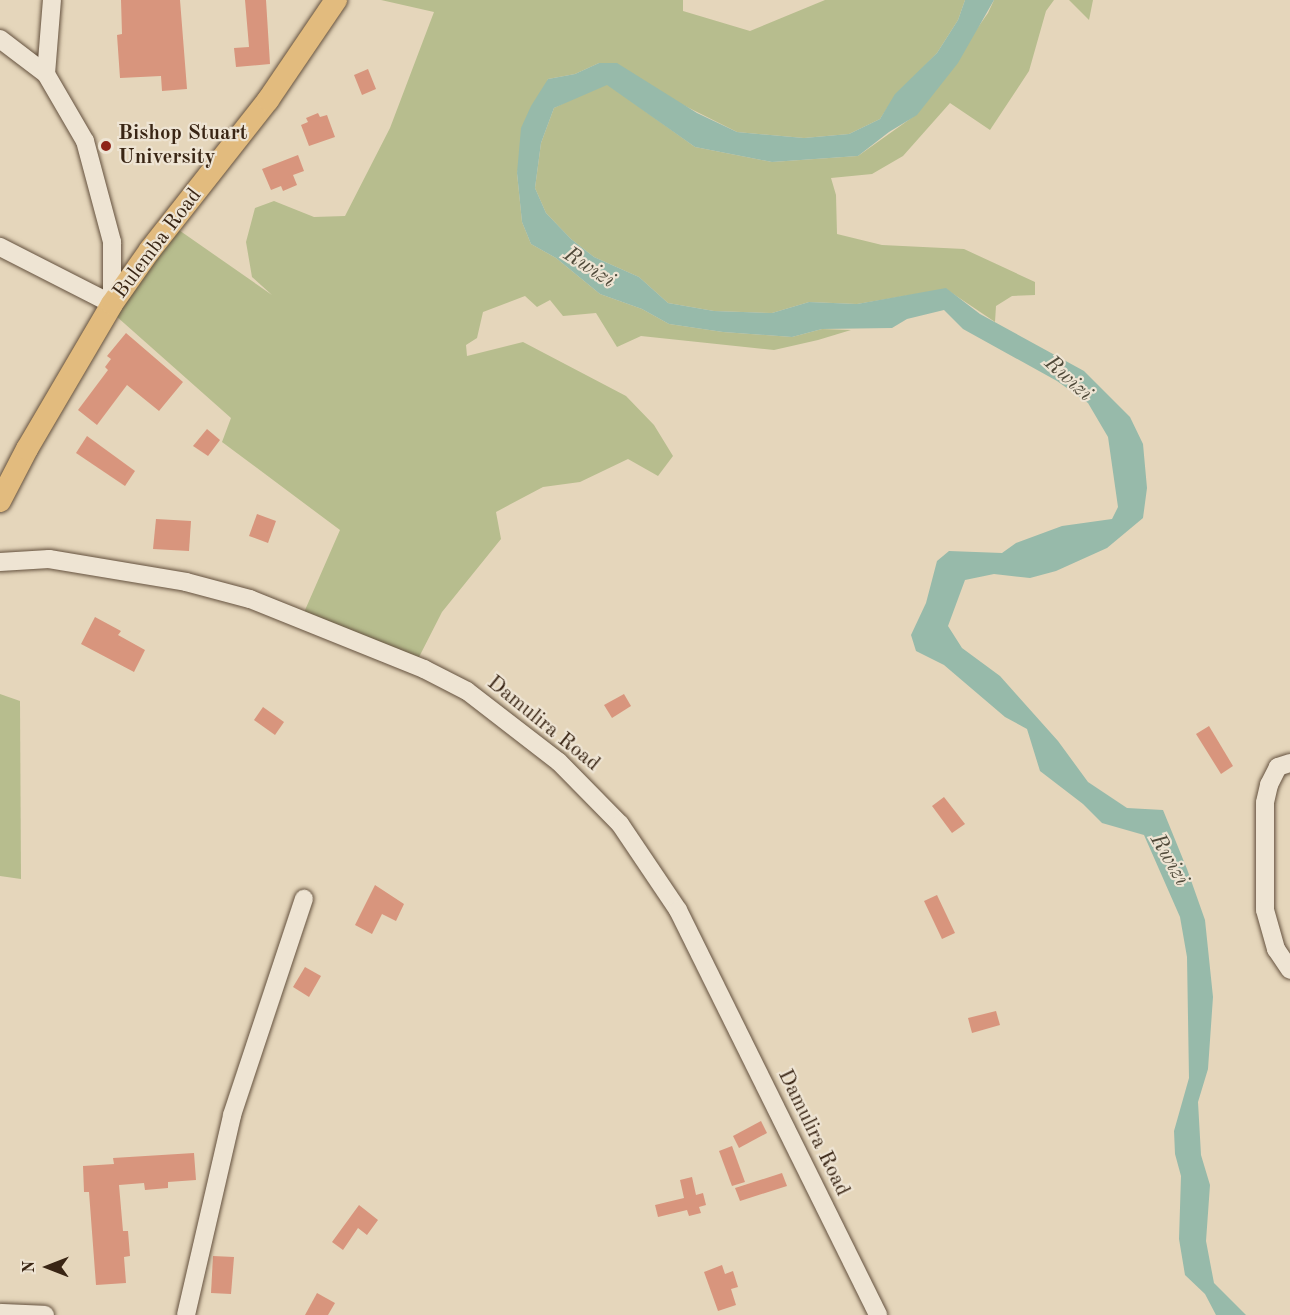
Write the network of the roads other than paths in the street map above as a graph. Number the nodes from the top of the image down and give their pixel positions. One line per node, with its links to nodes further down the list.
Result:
1 (52, 0): 4 (street)
2 (336, 0): 6 (main road, Bulemba Road)
3 (0, 39): 4 (street)
4 (46, 74): 6 (street)
5 (0, 247): 6 (street)
6 (112, 304): 7 (main road, Bulemba Road)
7 (0, 501)
8 (0, 562): 15 (street, Damulira Road)
9 (1290, 763): 11 (street)
10 (304, 899): 14 (street)
11 (1290, 970)
12 (0, 1313): 13 (street)
13 (45, 1315)
14 (186, 1315)
15 (878, 1315)

